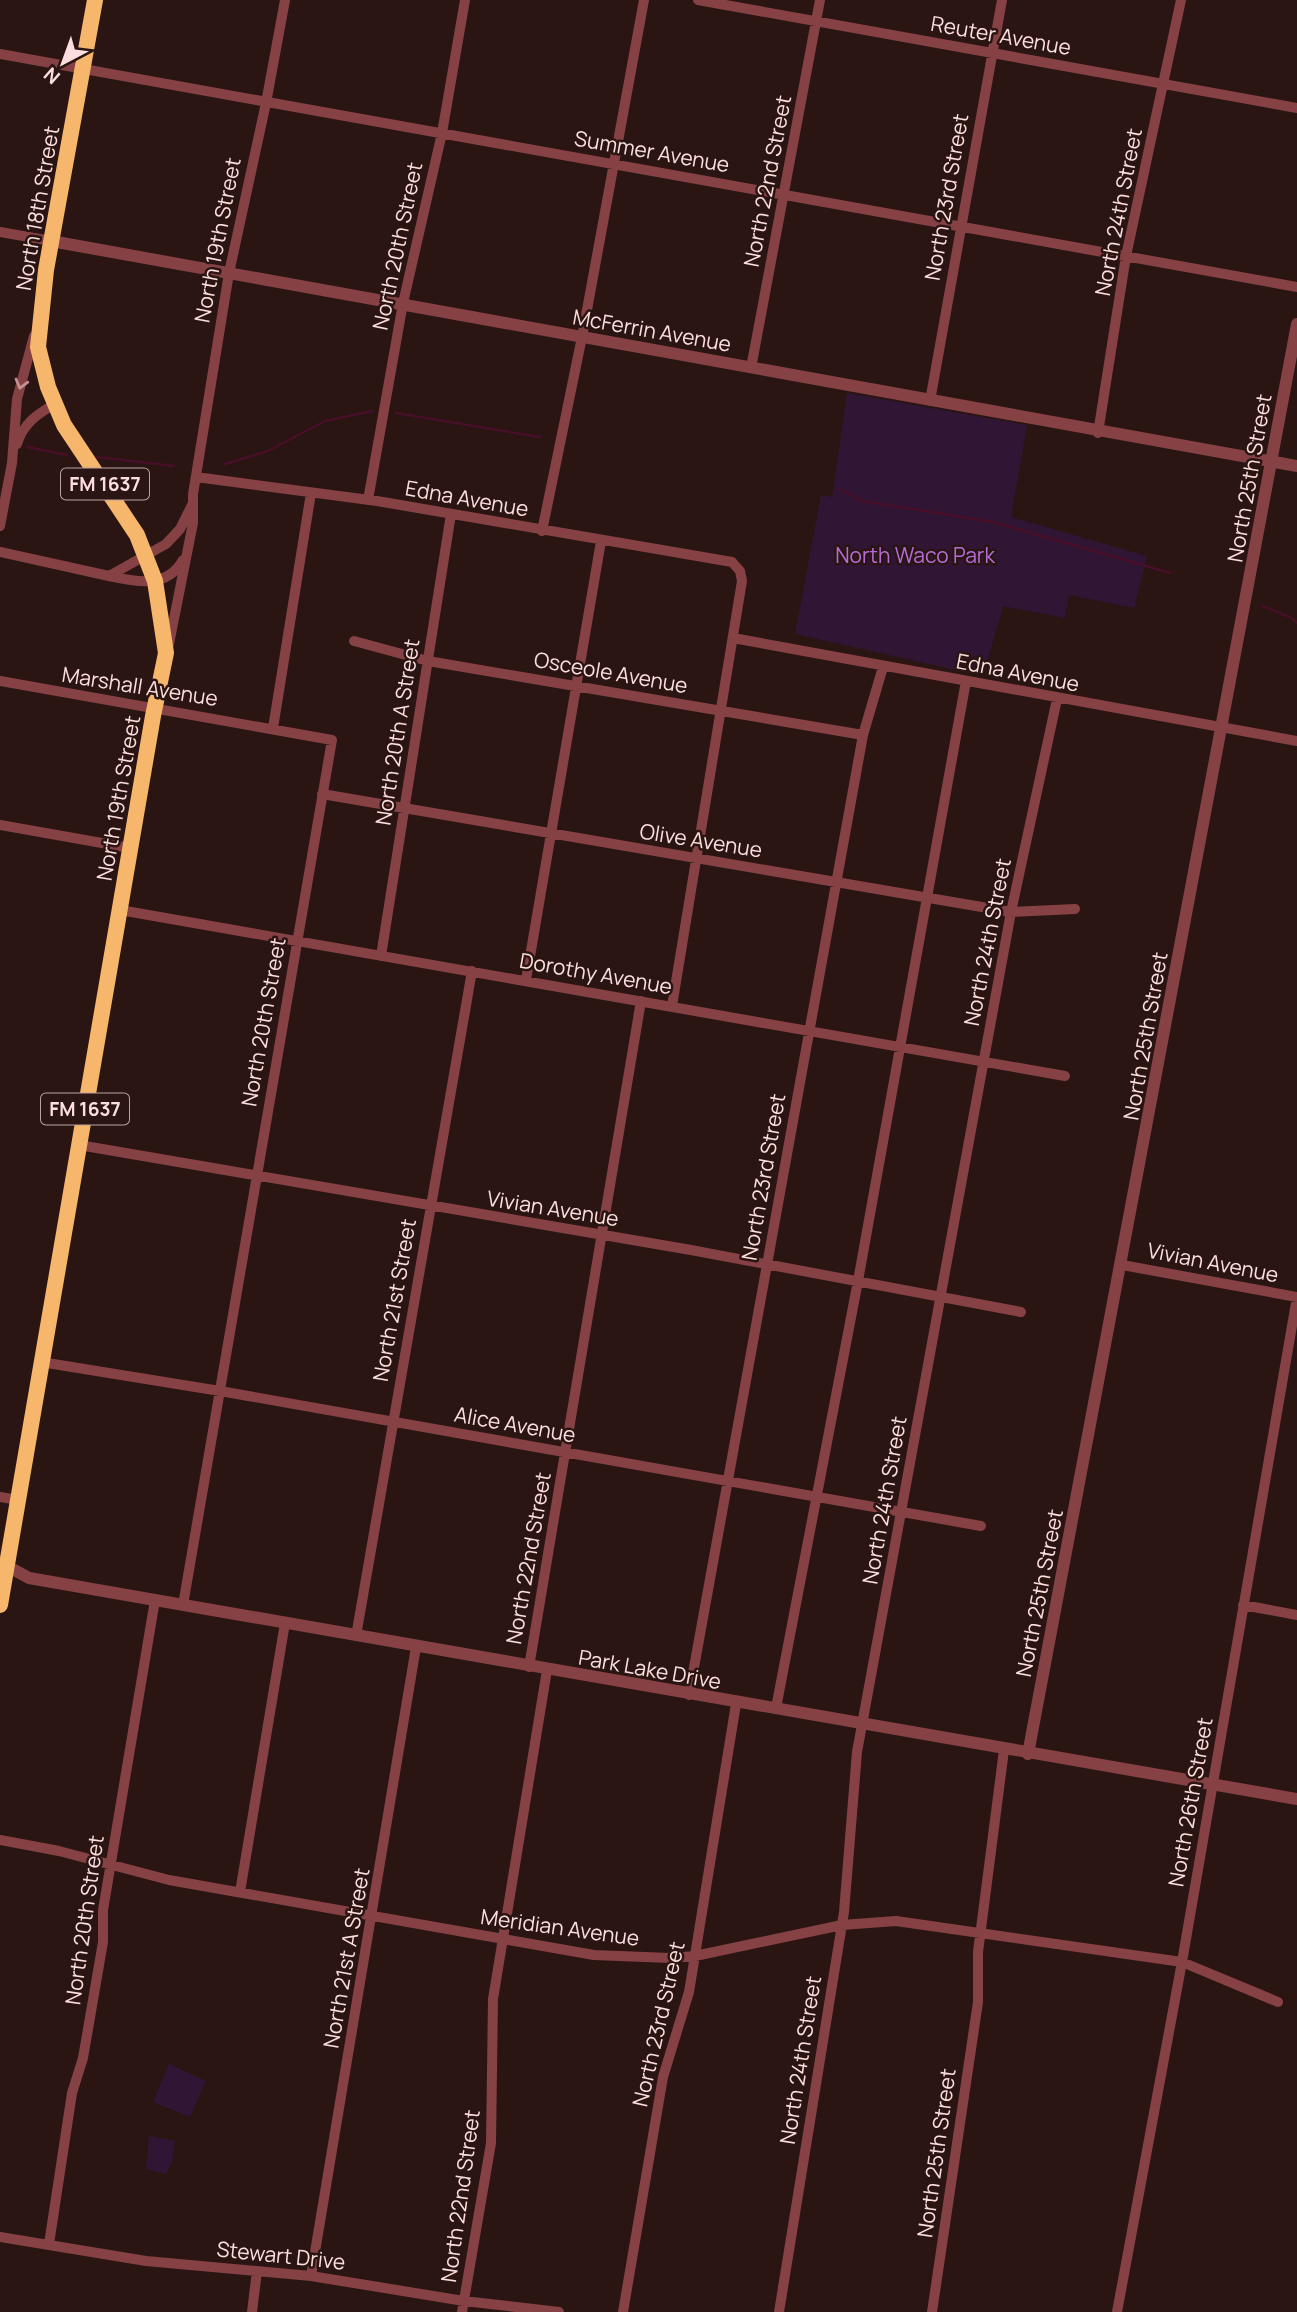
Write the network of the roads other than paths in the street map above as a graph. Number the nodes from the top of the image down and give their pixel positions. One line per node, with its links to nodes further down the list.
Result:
1 (95, 0): 12 (main road, North 18th Street / FM 1637)
2 (285, 0): 14 (street, North 19th Street)
3 (465, 0): 16 (street, North 20th Street)
4 (644, 0): 17 (street)
5 (698, 0): 9 (street, Reuter Avenue)
6 (820, 0): 9 (street, North 22nd Street)
7 (1002, 0): 10 (street, North 23rd Street)
8 (1181, 0): 13 (street, North 24th Street)
9 (816, 22): 10 (street, Reuter Avenue); 18 (street, North 22nd Street)
10 (992, 53): 13 (street, Reuter Avenue); 19 (street, North 23rd Street)
11 (0, 54): 12 (street, Summer Avenue)
12 (83, 69): 14 (street, Summer Avenue); 21 (main road, North 18th Street / FM 1637)
13 (1164, 84): 15 (street, Reuter Avenue); 22 (street, North 24th Street)
14 (267, 103): 16 (street, Summer Avenue); 23 (street, North 19th Street)
15 (1297, 108)
16 (442, 133): 17 (street, Summer Avenue); 25 (street, North 20th Street)
17 (614, 164): 18 (street, Summer Avenue); 28 (street)
18 (784, 194): 19 (street, Summer Avenue); 29 (street, North 22nd Street)
19 (960, 227): 22 (street, Summer Avenue); 30 (street, North 23rd Street)
20 (0, 232): 21 (street, McFerrin Avenue)
21 (51, 241): 23 (street, McFerrin Avenue); 26 (main road, North 18th Street / FM 1637)
22 (1126, 256): 24 (street, Summer Avenue); 32 (street, North 24th Street)
23 (229, 273): 25 (street, McFerrin Avenue); 36 (street, North 19th Street)
24 (1297, 287)
25 (403, 303): 28 (street, McFerrin Avenue); 38 (street, North 20th Street)
26 (38, 318): 31 (main road, FM 1637); 34 (street, North 18th Street, one-way to 34)
27 (1297, 324): 33 (street, North 25th Street)
28 (582, 337): 29 (street, McFerrin Avenue); 42 (street)
29 (751, 368): 30 (street, McFerrin Avenue)
30 (930, 401): 32 (street, McFerrin Avenue)
31 (55, 404): 34 (street, North 18th Street); 45 (main road, FM 1637)
32 (1098, 433): 33 (street, McFerrin Avenue)
33 (1272, 461): 35 (street, McFerrin Avenue); 61 (street, North 25th Street)
34 (12, 463): 41 (street, North 18th Street)
35 (1297, 466)
36 (196, 477): 37 (street, Edna Avenue); 39 (street, North 19th Street)
37 (311, 493): 38 (street, Edna Avenue); 60 (street)
38 (368, 500): 40 (street, Edna Avenue)
39 (192, 505): 45 (street); 46 (street, North 19th Street)
40 (451, 514): 42 (street, Edna Avenue); 52 (street, North 20th A Street)
41 (0, 526)
42 (542, 531): 43 (street, Edna Avenue)
43 (600, 541): 49 (street, Edna Avenue); 56 (street)
44 (0, 552): 47 (street)
45 (145, 555): 47 (street); 48 (main road, FM 1637)
46 (186, 555): 48 (street); 51 (street, North 19th Street)
47 (108, 576): 48 (street)
48 (155, 582): 51 (main road, FM 1637)
49 (733, 638): 53 (street, Edna Avenue); 59 (street)
50 (354, 641): 52 (street, Osceole Avenue)
51 (166, 653): 58 (main road, North 19th Street / FM 1637)
52 (428, 660): 56 (street, Osceole Avenue); 65 (street, North 20th A Street)
53 (883, 667): 55 (street, Edna Avenue); 62 (street, North 23rd Street)
54 (0, 681): 58 (street, Marshall Avenue)
55 (966, 681): 57 (street, Edna Avenue); 71 (street)
56 (575, 685): 59 (street, Osceole Avenue); 67 (street)
57 (1057, 699): 61 (street, Edna Avenue); 74 (street, North 24th Street)
58 (155, 708): 60 (street, Marshall Avenue); 68 (main road, North 19th Street / FM 1637)
59 (721, 710): 62 (street, Osceole Avenue); 69 (street)
60 (273, 728): 64 (street, North 20th Street)
61 (1222, 728): 63 (street, Edna Avenue); 90 (street, North 25th Street)
62 (863, 735): 70 (street, North 23rd Street)
63 (1297, 741)
64 (322, 794): 65 (street, Olive Avenue); 75 (street, North 20th Street)
65 (404, 809): 67 (street, Olive Avenue); 76 (street, North 20th A Street)
66 (0, 825): 68 (street)
67 (549, 834): 69 (street, Olive Avenue); 78 (street)
68 (131, 848): 73 (main road, North 19th Street / FM 1637)
69 (697, 859): 70 (street, Olive Avenue); 80 (street)
70 (837, 882): 71 (street, Olive Avenue); 81 (street, North 23rd Street)
71 (927, 898): 74 (street, Olive Avenue); 82 (street)
72 (1075, 909): 74 (street, Olive Avenue)
73 (120, 910): 75 (street, Dorothy Avenue); 85 (main road, North 19th Street / FM 1637)
74 (1011, 912): 83 (street, North 24th Street)
75 (296, 942): 76 (street, Dorothy Avenue); 86 (street, North 20th Street)
76 (381, 956): 77 (street, Dorothy Avenue)
77 (472, 971): 78 (street, Dorothy Avenue); 87 (street, North 21st Street)
78 (526, 980): 79 (street, Dorothy Avenue)
79 (641, 1001): 80 (street, Dorothy Avenue); 88 (street, North 22nd Street)
80 (672, 1006): 81 (street, Dorothy Avenue)
81 (810, 1030): 82 (street, Dorothy Avenue); 89 (street, North 23rd Street)
82 (901, 1047): 83 (street, Dorothy Avenue); 91 (street)
83 (984, 1062): 84 (street, Dorothy Avenue); 92 (street, North 24th Street)
84 (1065, 1076)
85 (79, 1145): 86 (street, Vivian Avenue); 95 (main road, North 19th Street / FM 1637)
86 (256, 1175): 87 (street, Vivian Avenue); 96 (street, North 20th Street)
87 (430, 1206): 88 (street, Vivian Avenue); 97 (street, North 21st Street)
88 (602, 1236): 89 (street, Vivian Avenue); 98 (street, North 22nd Street)
89 (767, 1265): 91 (street, Vivian Avenue); 99 (street, North 23rd Street)
90 (1122, 1265): 93 (street, Vivian Avenue); 121 (street, North 25th Street)
91 (858, 1282): 92 (street, Vivian Avenue); 101 (street)
92 (941, 1297): 94 (street, Vivian Avenue); 103 (street, North 24th Street)
93 (1297, 1297): 109 (street, North 26th Street)
94 (1021, 1311)
95 (41, 1362): 96 (street, Alice Avenue); 102 (main road, North 19th Street / FM 1637)
96 (220, 1391): 97 (street, Alice Avenue); 108 (street, North 20th Street)
97 (392, 1422): 98 (street, Alice Avenue); 112 (street, North 21st Street)
98 (565, 1452): 99 (street, Alice Avenue); 114 (street, North 22nd Street)
99 (727, 1481): 101 (street, Alice Avenue); 116 (street, North 23rd Street)
100 (0, 1497): 102 (street)
101 (817, 1497): 103 (street, Alice Avenue); 118 (street)
102 (18, 1500): 105 (main road, North 19th Street / FM 1637)
103 (901, 1512): 104 (street, Alice Avenue); 119 (street, North 24th Street)
104 (981, 1525)
105 (3, 1565): 106 (street, Park Lake Drive); 107 (main road, North 19th Street / FM 1637)
106 (155, 1600): 108 (street, Park Lake Drive); 125 (street, North 20th Street)
107 (0, 1605)
108 (183, 1605): 111 (street, Park Lake Drive)
109 (1243, 1605): 110 (street); 122 (street, North 26th Street)
110 (1297, 1615)
111 (285, 1623): 112 (street, Park Lake Drive); 126 (street)
112 (356, 1636): 113 (street, Park Lake Drive)
113 (416, 1647): 114 (street, Park Lake Drive); 127 (street, North 21st A Street)
114 (529, 1667): 115 (street, Park Lake Drive)
115 (547, 1670): 116 (street, Park Lake Drive); 130 (street, North 22nd Street)
116 (689, 1695): 117 (street, Park Lake Drive)
117 (736, 1704): 118 (street, Park Lake Drive); 131 (street, North 23rd Street)
118 (776, 1708): 119 (street, Park Lake Drive)
119 (863, 1723): 120 (street, Park Lake Drive); 128 (street, North 24th Street)
120 (1004, 1750): 121 (street, Park Lake Drive); 129 (street, North 25th Street)
121 (1028, 1754): 122 (street, Park Lake Drive)
122 (1212, 1786): 123 (street, Park Lake Drive); 132 (street, North 26th Street)
123 (1297, 1799)
124 (0, 1840): 125 (street, Meridian Avenue)
125 (110, 1866): 126 (street, Meridian Avenue); 135 (street, North 20th Street)
126 (240, 1892): 127 (street, Meridian Avenue)
127 (373, 1917): 130 (street, Meridian Avenue); 137 (street, North 21st A Street)
128 (842, 1925): 129 (street, Meridian Avenue); 131 (street, Meridian Avenue); 142 (street, North 24th Street)
129 (982, 1933): 132 (street, Meridian Avenue); 143 (street, North 25th Street)
130 (503, 1940): 131 (street, Meridian Avenue); 138 (street, North 22nd Street)
131 (695, 1956): 141 (street, North 23rd Street)
132 (1182, 1962): 133 (street, Meridian Avenue); 144 (street, North 26th Street)
133 (1278, 2003)
134 (0, 2236): 135 (street, Stewart Drive)
135 (49, 2244): 136 (street, Stewart Drive)
136 (257, 2271): 137 (street, Stewart Drive); 139 (street)
137 (311, 2276): 138 (street, Stewart Drive)
138 (463, 2306): 140 (street, Stewart Drive)
139 (252, 2312)
140 (559, 2312)
141 (624, 2312)
142 (779, 2312)
143 (932, 2312)
144 (1117, 2312)

